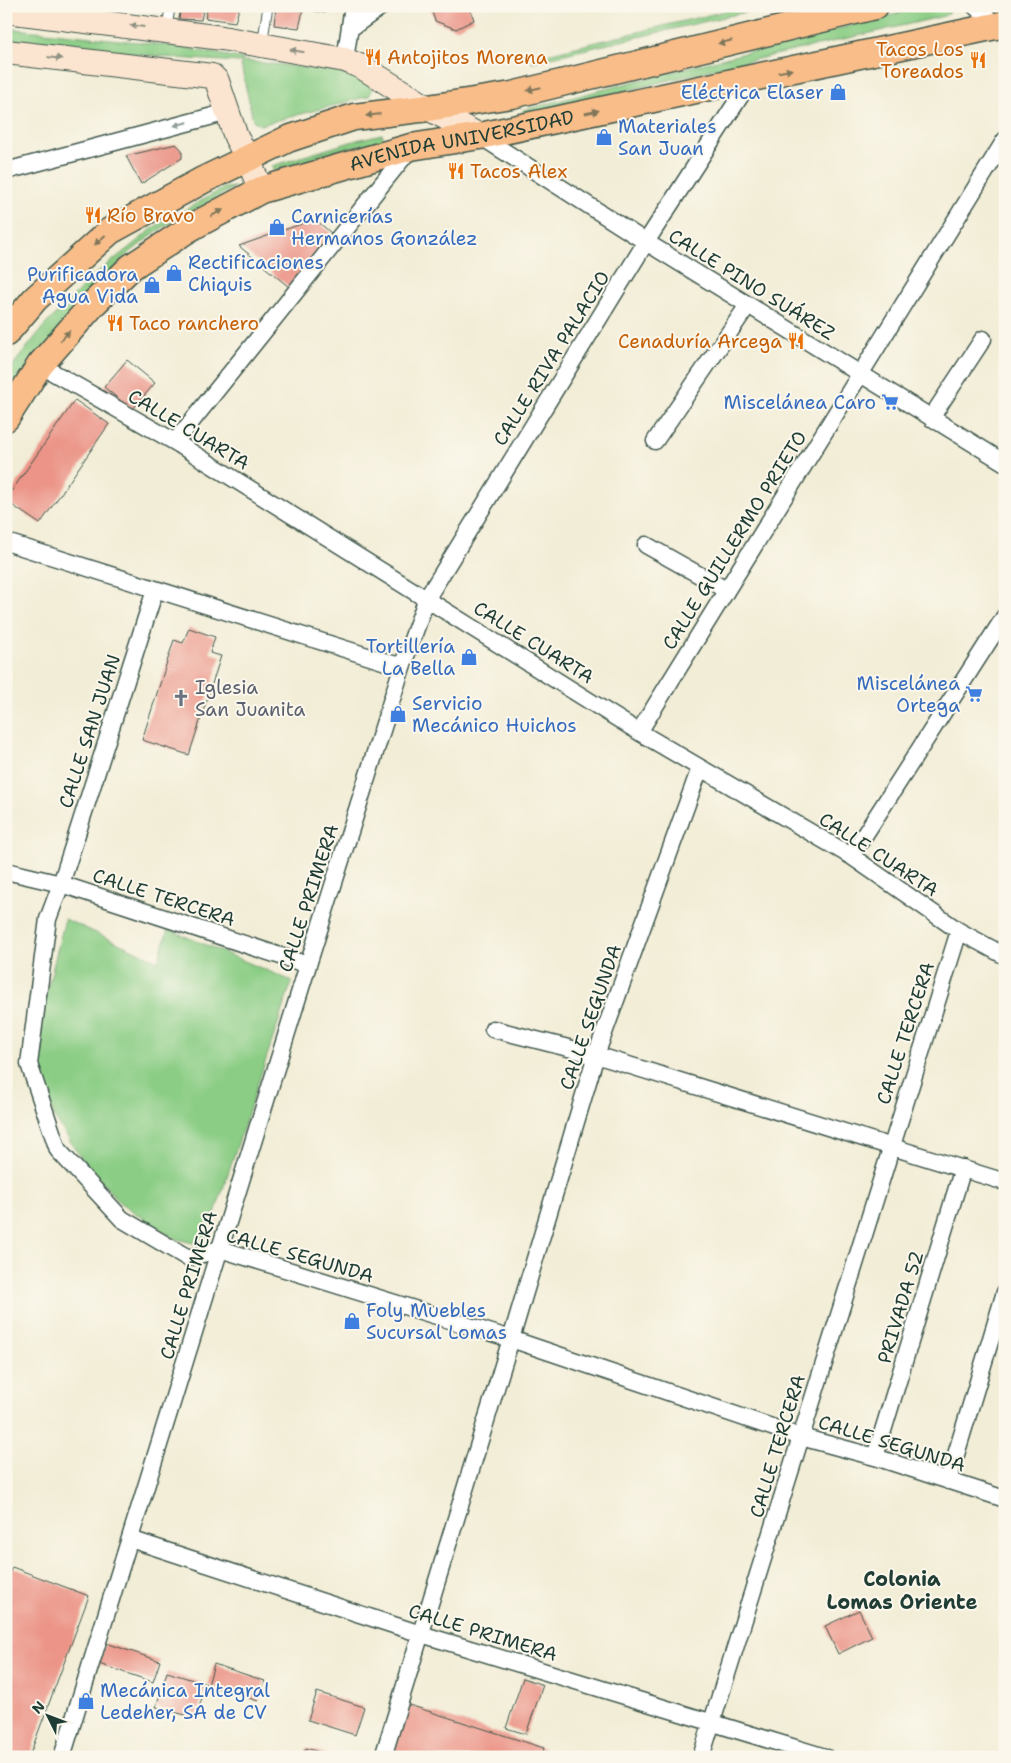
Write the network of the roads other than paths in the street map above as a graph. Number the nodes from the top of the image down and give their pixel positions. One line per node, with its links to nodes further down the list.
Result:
1 (170, 6): 10 (lane)
2 (268, 6): 11 (lane)
3 (353, 6): 8 (street)
4 (382, 6): 8 (street)
5 (875, 6): 15 (main road, AVENIDA UNIVERSIDAD, one-way to 15)
6 (975, 6): 9 (street)
7 (6, 11): 10 (main road, one-way to 7)
8 (351, 28): 13 (street)
9 (1002, 28): 14 (main road, AVENIDA UNIVERSIDAD, one-way to 9)
10 (167, 30): 11 (main road)
11 (262, 45): 13 (main road, one-way to 11)
12 (6, 52): 16 (main road, one-way to 16)
13 (345, 60): 15 (main road)
14 (752, 78): 17 (main road, AVENIDA UNIVERSIDAD, one-way to 14); 23 (street, CALLE RIVA PALACIO)
15 (428, 108): 17 (main road); 20 (main road, AVENIDA UNIVERSIDAD, one-way to 20)
16 (228, 112): 20 (main road); 21 (street, one-way to 21)
17 (480, 136): 19 (main road, AVENIDA UNIVERSIDAD); 23 (street, CALLE PINO SUÁREZ)
18 (1005, 140): 28 (street, CALLE GUILLERMO PRIETO)
19 (411, 147): 22 (main road, AVENIDA UNIVERSIDAD); 32 (street)
20 (248, 159): 22 (main road); 25 (main road, AVENIDA UNIVERSIDAD, one-way to 25)
21 (6, 171)
22 (261, 190): 27 (main road, AVENIDA UNIVERSIDAD, one-way to 22)
23 (646, 242): 24 (street, CALLE PINO SUÁREZ); 38 (street, CALLE RIVA PALACIO)
24 (748, 305): 28 (street, CALLE PINO SUÁREZ); 31 (street)
25 (6, 333)
26 (983, 339): 30 (street)
27 (40, 365): 29 (main road, AVENIDA UNIVERSIDAD); 32 (street, CALLE CUARTA)
28 (860, 375): 30 (street, CALLE PINO SUÁREZ); 37 (street, CALLE GUILLERMO PRIETO)
29 (6, 418)
30 (931, 418): 33 (street, CALLE PINO SUÁREZ)
31 (655, 441)
32 (175, 442): 38 (street, CALLE CUARTA)
33 (1005, 462)
34 (6, 542): 36 (street)
35 (646, 545): 37 (street)
36 (155, 590): 40 (street); 45 (street, CALLE SAN JUAN)
37 (726, 590): 41 (street, CALLE GUILLERMO PRIETO)
38 (427, 598): 40 (street, CALLE RIVA PALACIO); 41 (street, CALLE CUARTA)
39 (1005, 616): 43 (street)
40 (402, 667): 48 (street, CALLE PRIMERA)
41 (639, 732): 42 (street, CALLE CUARTA)
42 (700, 768): 43 (street, CALLE CUARTA); 50 (street, CALLE SEGUNDA)
43 (851, 856): 46 (street, CALLE CUARTA)
44 (6, 871): 45 (street, CALLE TERCERA)
45 (61, 884): 48 (street, CALLE TERCERA); 54 (street, CALLE SEGUNDA)
46 (959, 930): 47 (street, CALLE CUARTA); 51 (street, CALLE TERCERA)
47 (1005, 956)
48 (308, 964): 54 (street, CALLE PRIMERA)
49 (493, 1030): 50 (street)
50 (596, 1055): 51 (street); 56 (street, CALLE SEGUNDA)
51 (890, 1147): 52 (street); 57 (street, CALLE TERCERA)
52 (964, 1168): 53 (street); 58 (street, PRIVADA 52)
53 (1005, 1182)
54 (220, 1249): 56 (street, CALLE SEGUNDA); 61 (street, CALLE PRIMERA)
55 (1005, 1292): 59 (street)
56 (512, 1339): 57 (street, CALLE SEGUNDA); 62 (street, CALLE SEGUNDA)
57 (801, 1437): 58 (street, CALLE SEGUNDA); 63 (street, CALLE TERCERA)
58 (875, 1458): 59 (street, CALLE SEGUNDA)
59 (948, 1481): 60 (street, CALLE SEGUNDA)
60 (1005, 1499)
61 (130, 1538): 62 (street, CALLE PRIMERA); 64 (street, CALLE PRIMERA)
62 (421, 1634): 63 (street, CALLE PRIMERA); 65 (street, CALLE SEGUNDA)
63 (712, 1723): 66 (street, CALLE TERCERA); 67 (street, CALLE PRIMERA)
64 (62, 1757)
65 (382, 1757)
66 (701, 1757)
67 (825, 1757)

